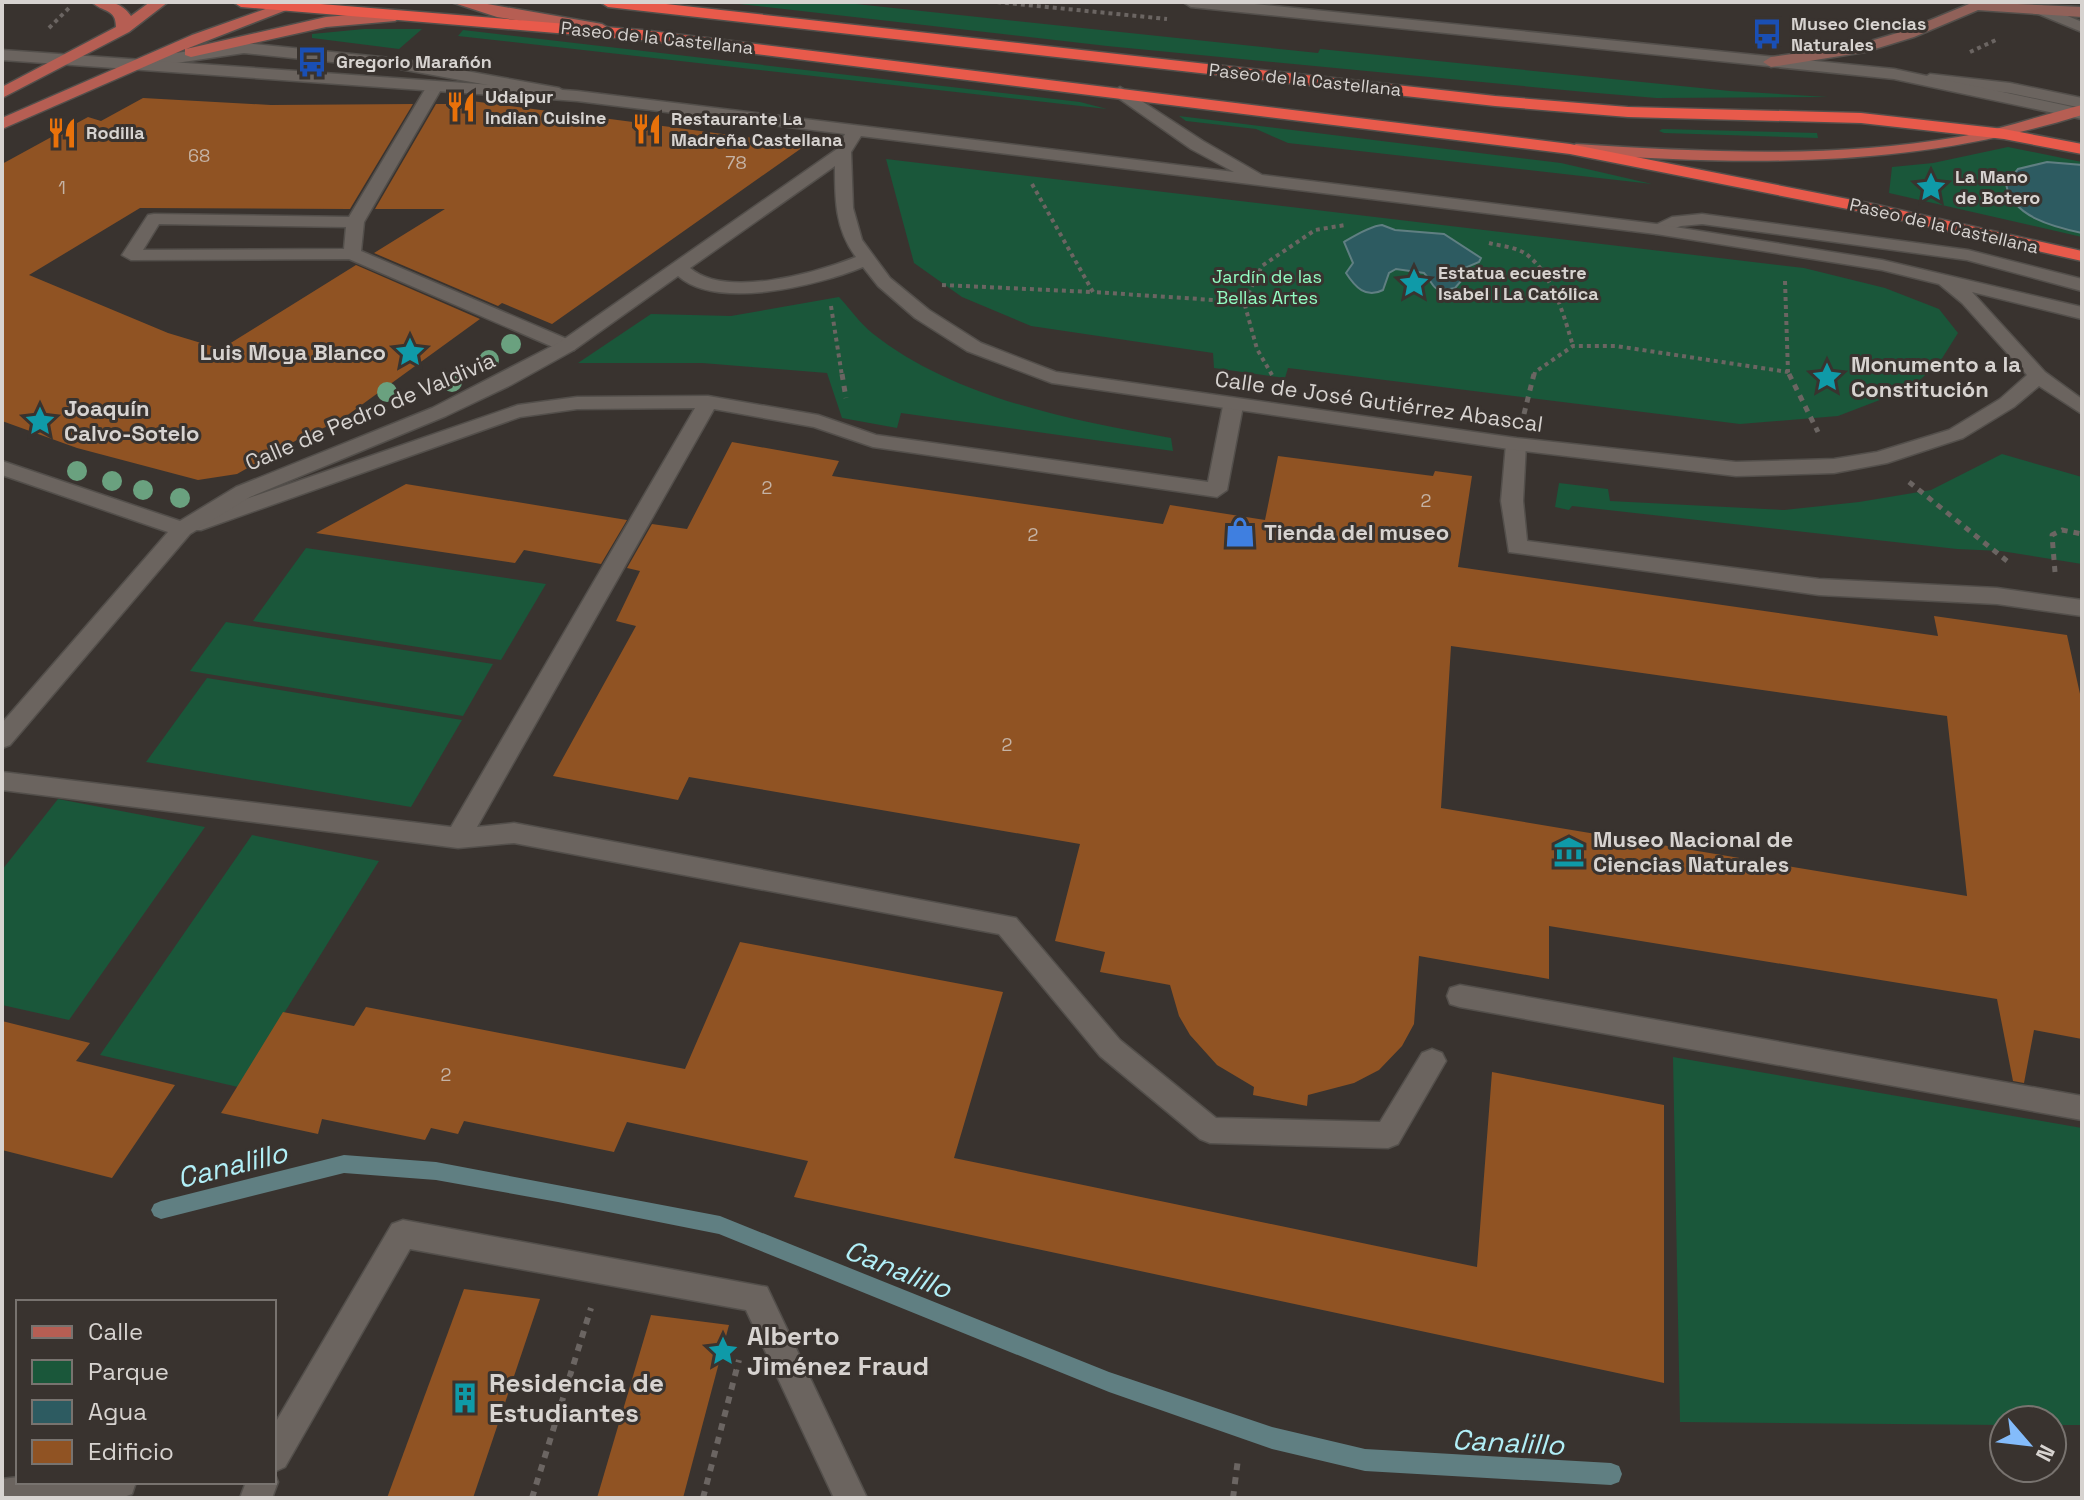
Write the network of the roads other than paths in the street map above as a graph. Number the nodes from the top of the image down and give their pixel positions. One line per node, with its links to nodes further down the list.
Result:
1 (100, 2): 13 (main road)
2 (160, 2): 13 (main road)
3 (241, 2): 8 (highway, Paseo de la Castellana)
4 (459, 2): 14 (main road)
5 (608, 2): 27 (highway, Paseo de la Castellana)
6 (1191, 2): 17 (street, Paseo de la Castellana)
7 (1986, 3): 9 (street); 17 (street)
8 (293, 4): 11 (highway, Paseo de la Castellana); 18 (main road)
9 (2041, 10): 10 (street); 12 (street)
10 (2082, 12)
11 (419, 16): 14 (highway, Paseo de la Castellana); 18 (main road)
12 (2082, 27)
13 (124, 29): 16 (main road)
14 (642, 35): 21 (highway, Paseo de la Castellana)
15 (2, 55): 16 (street, Paseo de la Castellana)
16 (73, 58): 18 (street, Paseo de la Castellana); 20 (main road)
17 (1771, 62): 24 (street, Paseo de la Castellana)
18 (142, 63): 19 (street, Paseo de la Castellana); 22 (street, Paseo de la Castellana); 25 (main road)
19 (435, 86): 22 (street, Paseo de la Castellana); 32 (street)
20 (9, 91): 23 (main road)
21 (1120, 92): 28 (highway, Paseo de la Castellana); 31 (street, Paseo de la Castellana)
22 (577, 96): 26 (street, Paseo de la Castellana)
23 (2, 100)
24 (2081, 110): 27 (main road, Paseo de la Castellana)
25 (2, 124)
26 (855, 132): 30 (street); 31 (street, Paseo de la Castellana)
27 (2004, 134): 28 (main road, Paseo de la Castellana); 29 (highway, Paseo de la Castellana)
28 (1570, 149): 35 (highway, Paseo de la Castellana)
29 (2082, 149)
30 (843, 152): 36 (street, Calle de José Gutiérrez Abascal); 37 (street, Calle de Pedro de Valdivia)
31 (1270, 182): 33 (street, Paseo de la Castellana)
32 (355, 222): 34 (street); 34 (street)
33 (1656, 229): 38 (street, Paseo de la Castellana); 39 (street, Paseo de la Castellana)
34 (352, 254): 41 (street)
35 (2082, 256)
36 (867, 259): 37 (street); 45 (street, Calle de José Gutiérrez Abascal)
37 (678, 267): 41 (street, Calle de Pedro de Valdivia)
38 (1942, 278): 40 (street, Paseo de la Castellana); 42 (street)
39 (2082, 285)
40 (2082, 313)
41 (567, 346): 49 (street, Calle de Pedro de Valdivia)
42 (2038, 376): 43 (street); 46 (street); 47 (street, Calle de José Gutiérrez Abascal)
43 (2082, 385)
44 (708, 402): 45 (street); 49 (street); 53 (street)
45 (1233, 406): 47 (street, Calle de José Gutiérrez Abascal)
46 (2082, 408)
47 (1516, 444): 50 (street)
48 (2, 468): 49 (street)
49 (182, 529): 51 (street, Calle de Pedro de Valdivia)
50 (2071, 606)
51 (2, 739)
52 (2, 781): 53 (street)
53 (458, 838): 55 (street)
54 (1460, 996): 56 (street)
55 (1432, 1061)
56 (2082, 1108)
57 (276, 1453): 60 (street)
58 (102, 1484): 59 (street)
59 (2, 1495)
60 (851, 1498)

